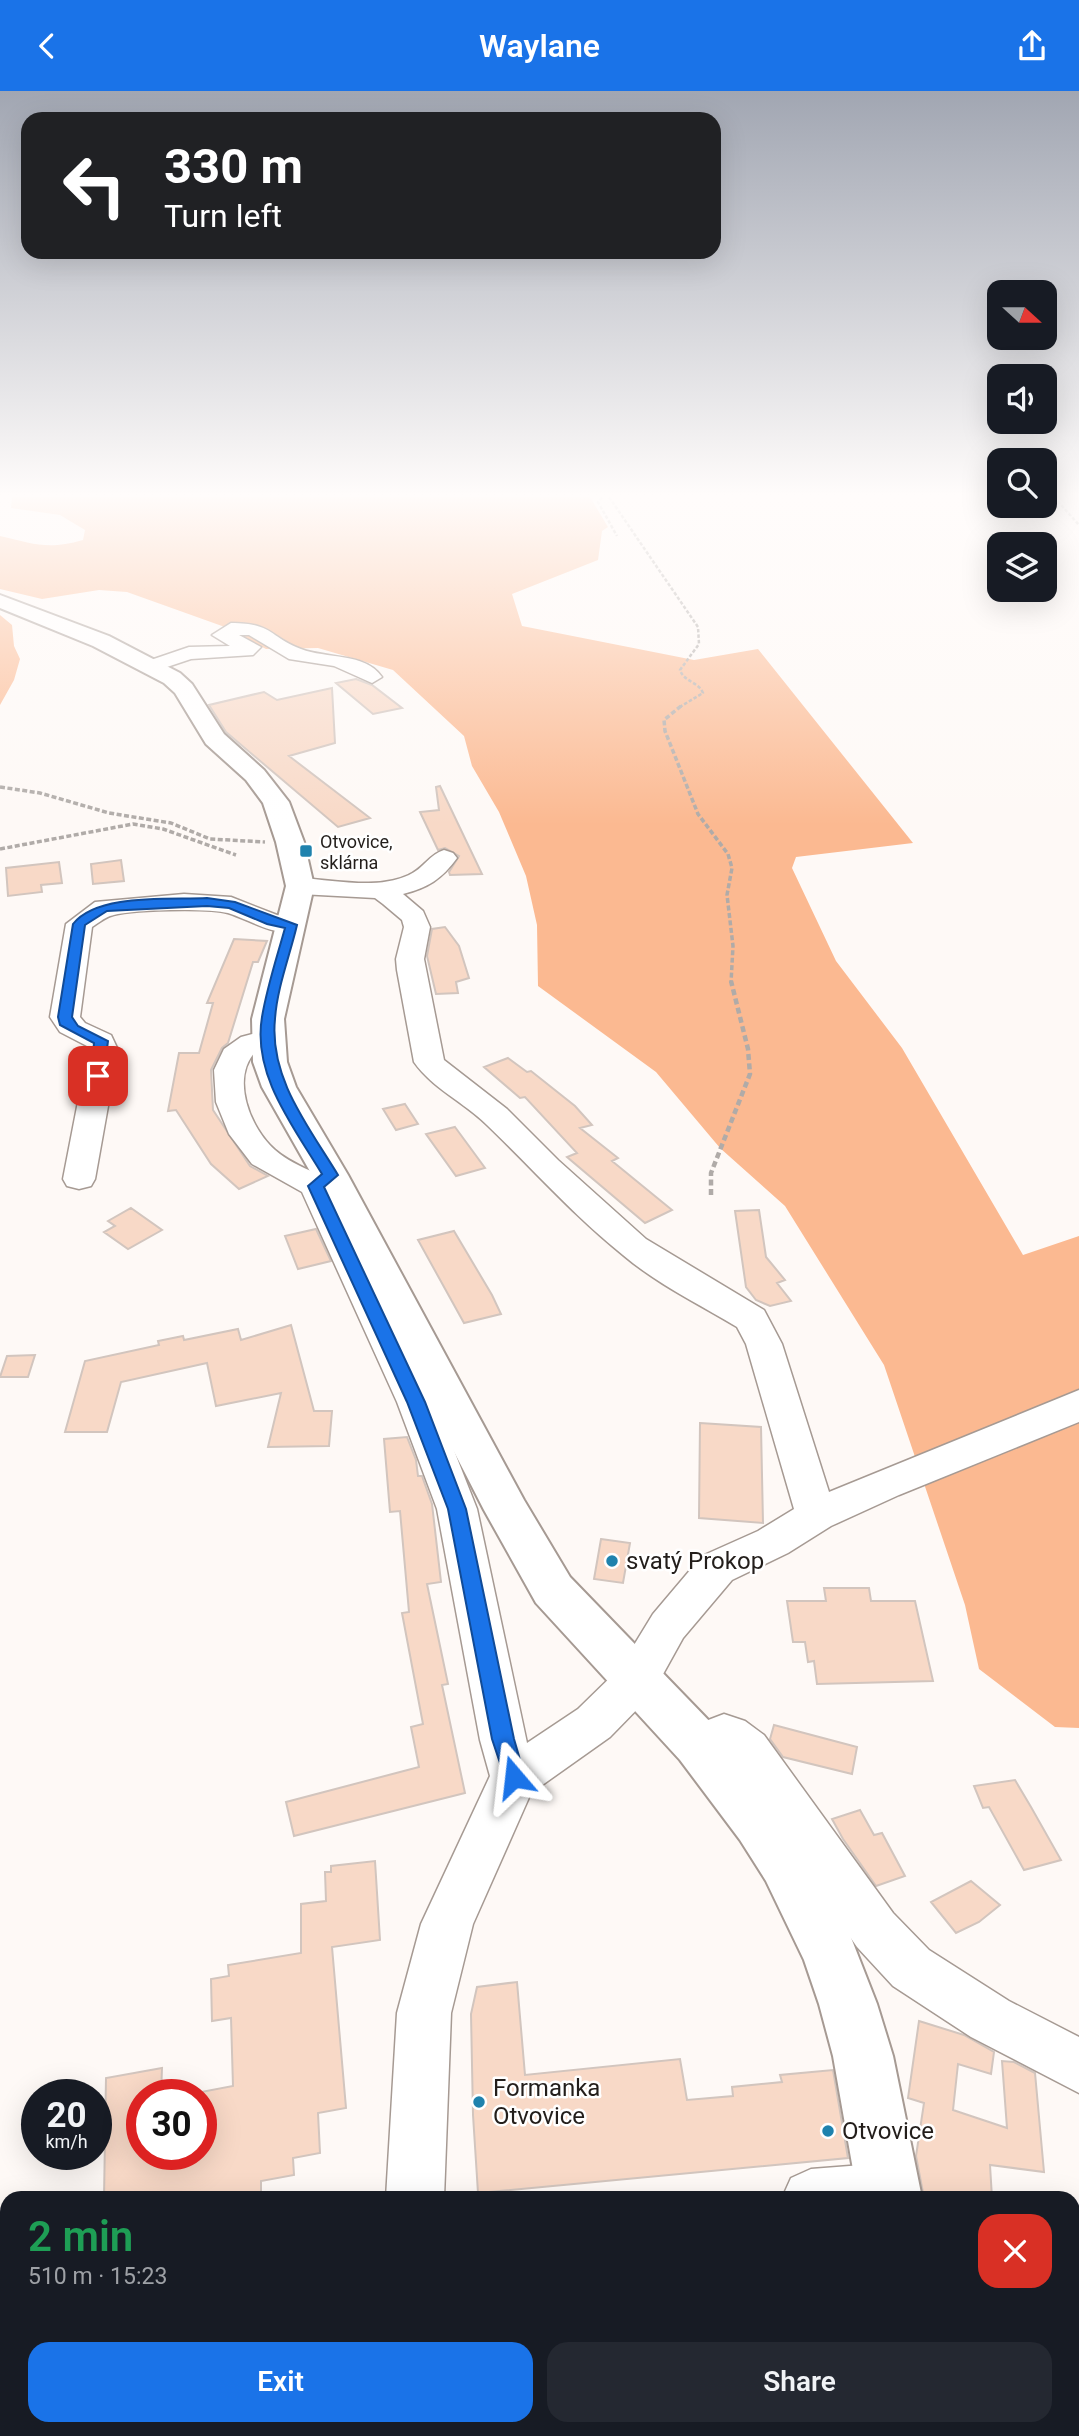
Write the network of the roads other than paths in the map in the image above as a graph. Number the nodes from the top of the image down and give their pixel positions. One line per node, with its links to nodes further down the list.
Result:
1 (18, 606): 2 (main road)
2 (152, 666): 3 (street); 5 (main road)
3 (372, 677)
4 (444, 858): 6 (street)
5 (300, 886): 6 (street); 7 (main road)
6 (382, 891): 12 (street)
7 (291, 925): 8 (main road); 9 (street)
8 (268, 1039): 10 (main road); 10 (street)
9 (79, 1179)
10 (323, 1181): 13 (main road); 15 (street)
11 (1079, 1404): 12 (street)
12 (816, 1515): 13 (street)
13 (636, 1681): 14 (main road); 15 (street)
14 (698, 1744): 16 (street); 18 (main road)
15 (514, 1777): 17 (street)
16 (1079, 2066)
17 (415, 2191)
18 (888, 2191)

